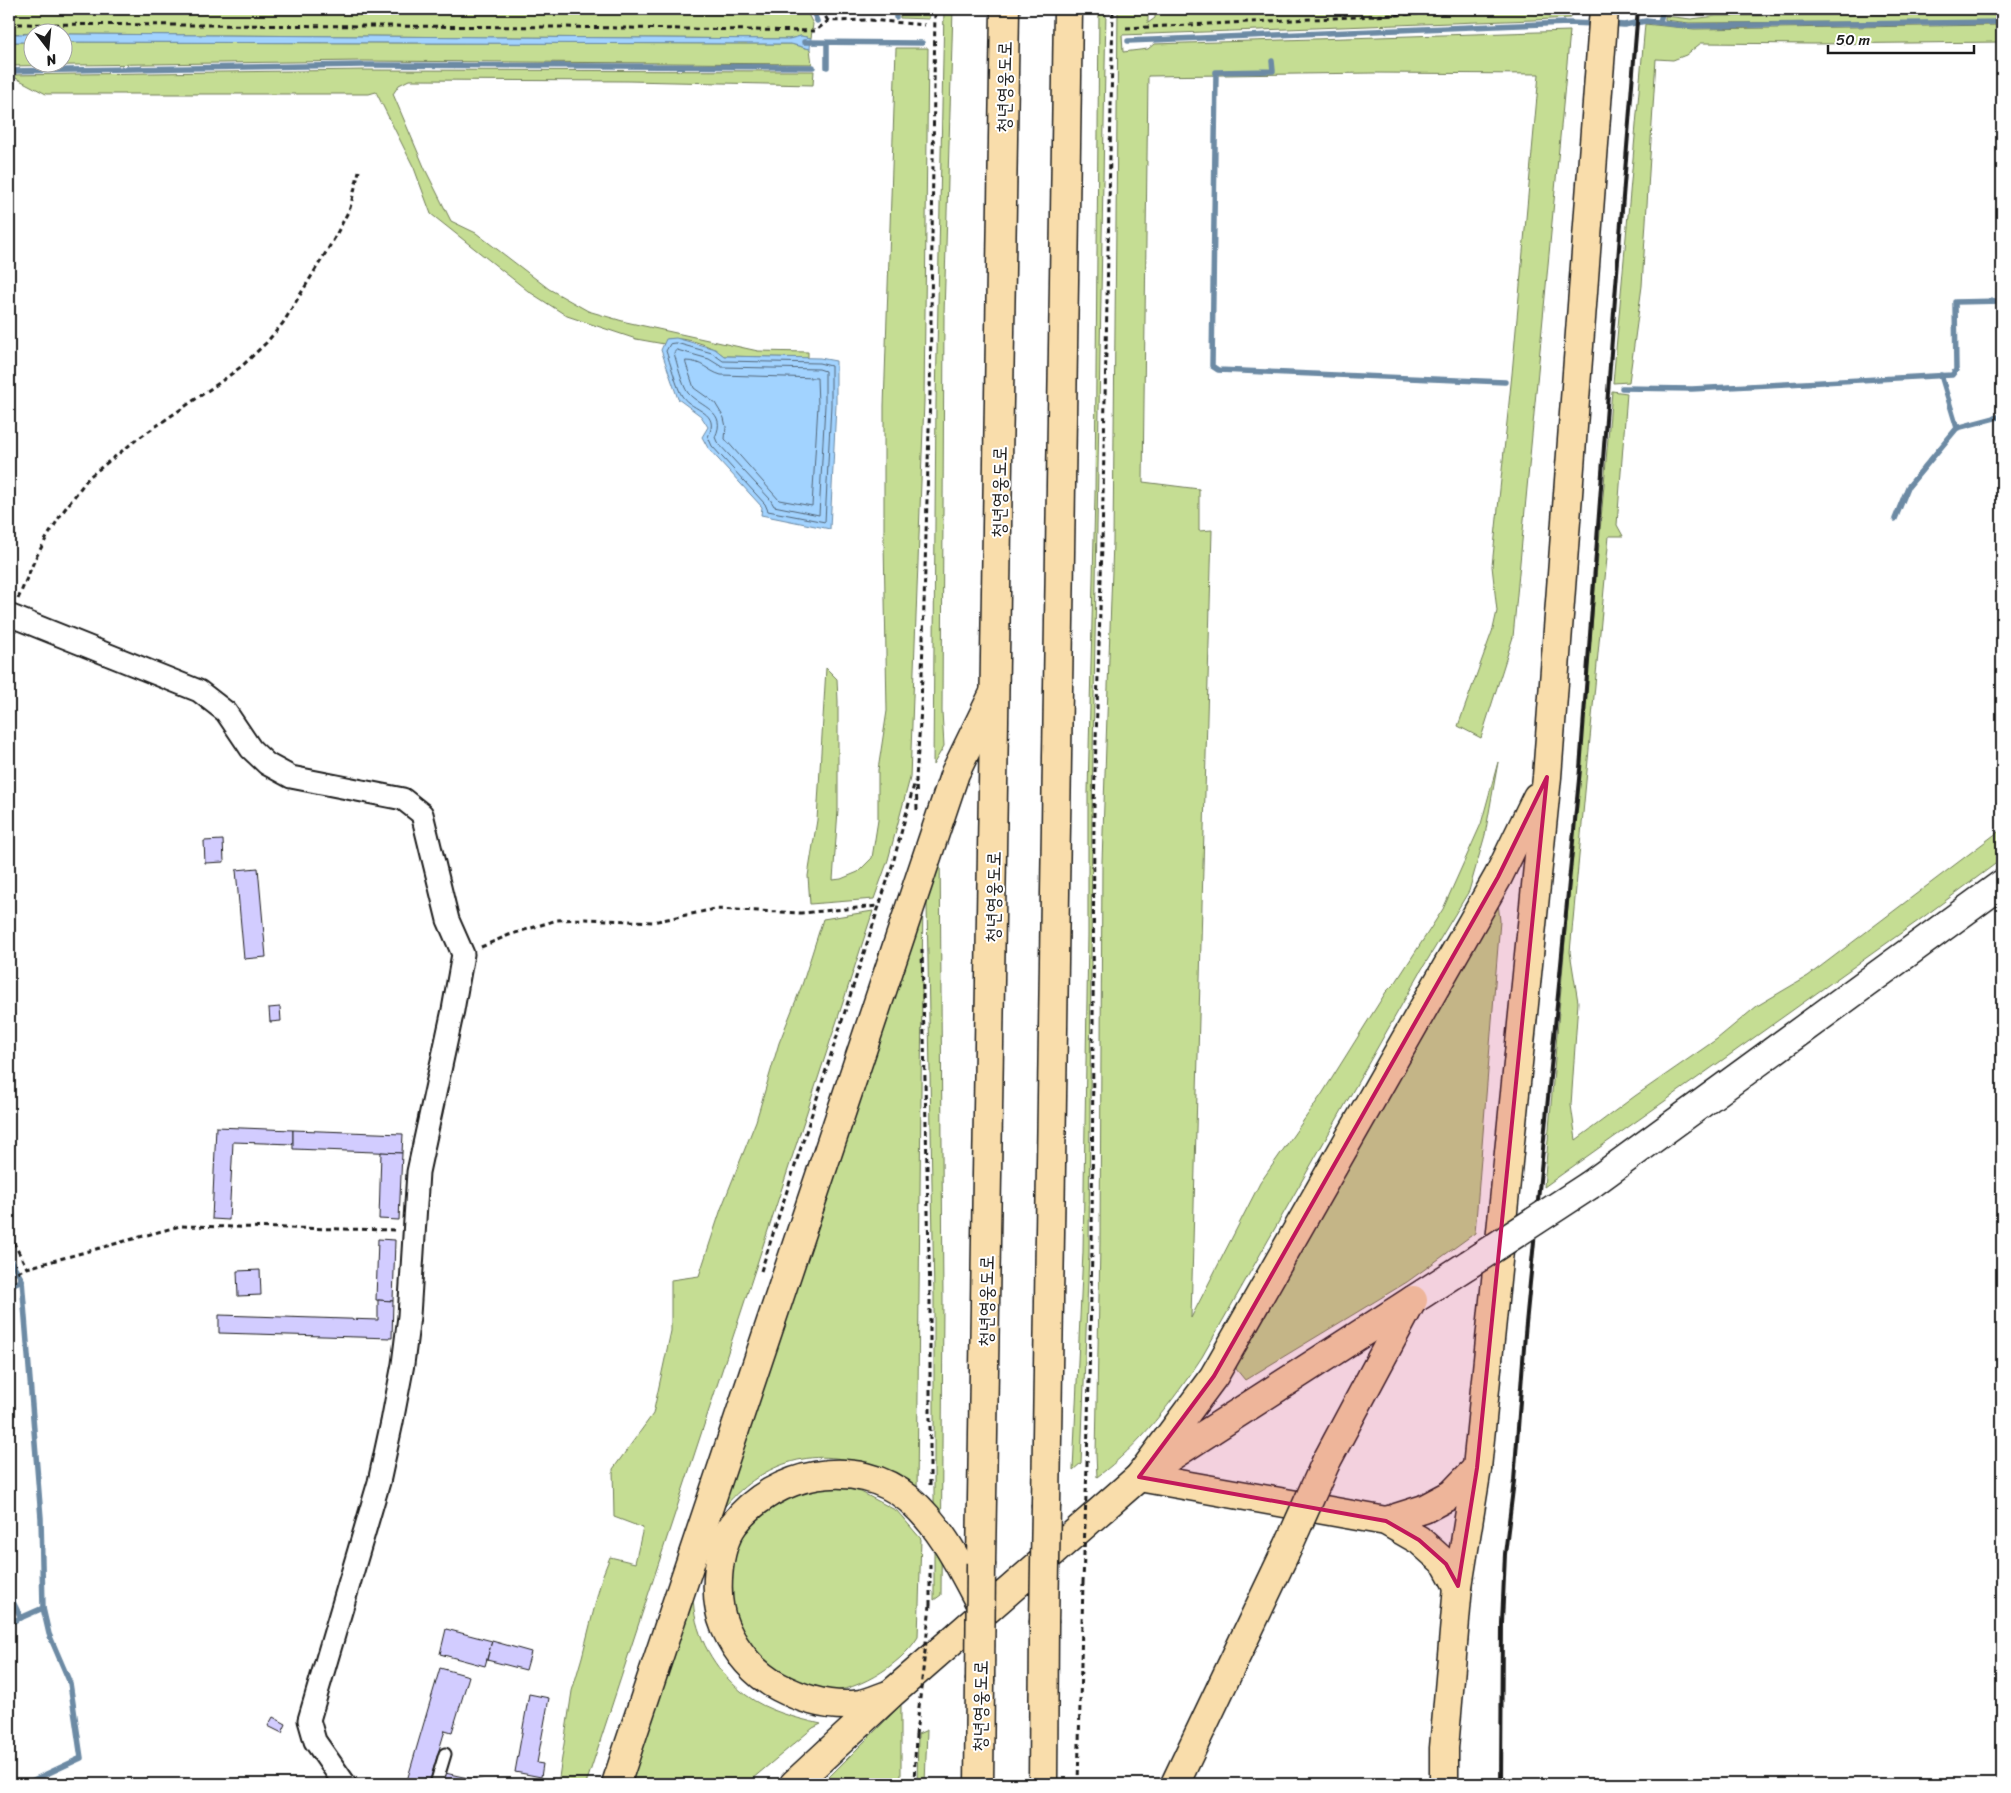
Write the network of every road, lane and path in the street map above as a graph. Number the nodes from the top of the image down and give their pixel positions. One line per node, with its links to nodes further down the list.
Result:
1 (821, 9): 6 (path)
2 (1005, 9): 13 (main road, 청년영웅도로)
3 (1068, 9): 39 (main road, bridge)
4 (1113, 9): 40 (path, bridge)
5 (1519, 9): 10 (path)
6 (828, 21): 8 (path); 9 (path)
7 (1603, 21): 14 (main road)
8 (9, 24)
9 (925, 25)
10 (1126, 28)
11 (359, 171): 12 (path)
12 (11, 616): 18 (street)
13 (996, 689): 28 (main road, 청년영웅도로); 35 (main road)
14 (1547, 776): 25 (main road); 26 (main road)
15 (916, 778): 17 (path)
16 (2002, 884): 24 (main road, bridge)
17 (879, 906): 18 (path); 23 (path)
18 (463, 954): 19 (street)
19 (414, 1231): 21 (path); 33 (street)
20 (9, 1234): 21 (path)
21 (27, 1268): 22 (path)
22 (9, 1275)
23 (759, 1278)
24 (1413, 1300): 26 (main road); 41 (main road, bridge)
25 (1477, 1468): 27 (main road); 29 (main road)
26 (1139, 1477): 27 (main road); 31 (main road)
27 (1386, 1521): 29 (main road)
28 (974, 1570): 31 (main road); 38 (main road, 청년영웅도로, bridge)
29 (1458, 1586): 42 (main road)
30 (930, 1605): 37 (path, bridge)
31 (892, 1693): 36 (main road)
32 (445, 1754): 34 (lane)
33 (345, 1784)
34 (436, 1784)
35 (616, 1784)
36 (794, 1784)
37 (914, 1784)
38 (979, 1784)
39 (1043, 1784)
40 (1078, 1784)
41 (1175, 1784)
42 (1444, 1784)

